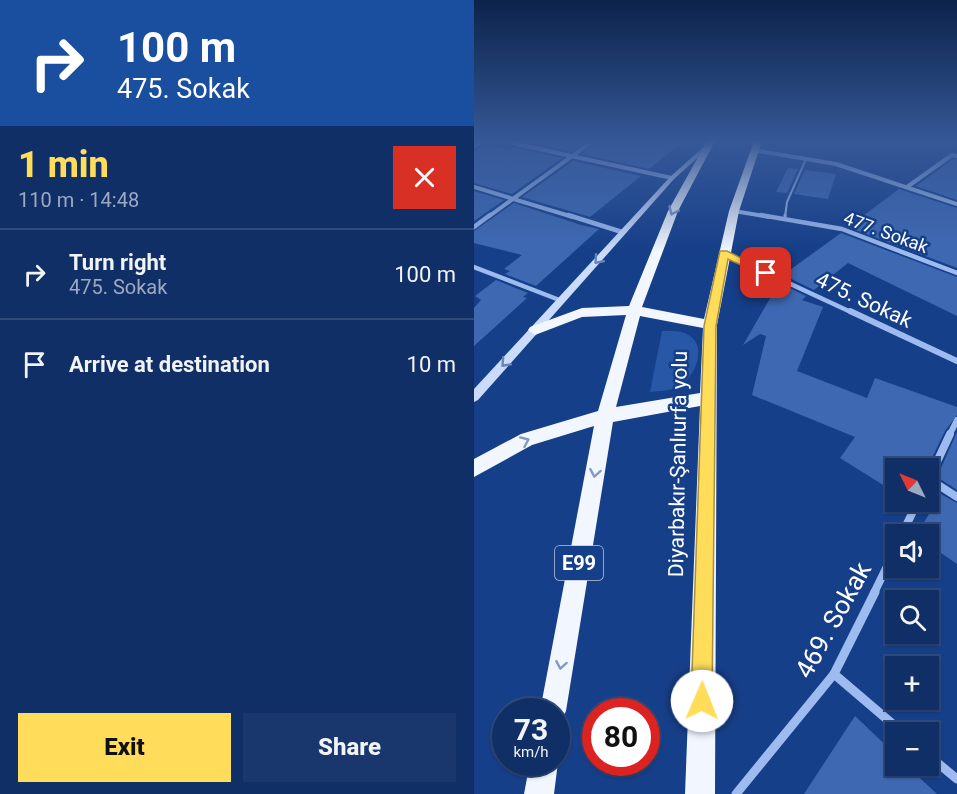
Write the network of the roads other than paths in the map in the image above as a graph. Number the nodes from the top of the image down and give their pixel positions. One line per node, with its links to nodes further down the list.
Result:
1 (542, 178): 10 (street)
2 (672, 178): 15 (main road)
3 (691, 178): 20 (highway, E99, one-way to 20)
4 (745, 178): 12 (highway, Diyarbakır-Şanlıurfa yolu)
5 (798, 178): 13 (lane)
6 (879, 178): 9 (street)
7 (920, 178): 9 (street)
8 (474, 187): 10 (street)
9 (907, 187): 11 (street)
10 (513, 199): 14 (street); 15 (street)
11 (957, 204)
12 (734, 211): 13 (street, 477. Sokak); 16 (highway, Diyarbakır-Şanlıurfa yolu)
13 (785, 219): 18 (street, 477. Sokak)
14 (474, 227)
15 (622, 232): 19 (main road, one-way to 19)
16 (724, 253): 21 (highway, Diyarbakır-Şanlıurfa yolu); 23 (street, 475. Sokak)
17 (474, 267): 19 (street)
18 (957, 273)
19 (562, 301): 22 (main road)
20 (634, 311): 21 (highway); 22 (highway); 26 (highway, E99)
21 (710, 326): 25 (highway, Diyarbakır-Şanlıurfa yolu)
22 (535, 330): 24 (main road, one-way to 24)
23 (957, 361)
24 (474, 397)
25 (708, 398): 26 (highway); 40 (highway, Diyarbakır-Şanlıurfa yolu)
26 (605, 416): 29 (highway, one-way to 26); 34 (highway, E99, one-way to 34)
27 (957, 420): 28 (street)
28 (939, 459)
29 (474, 469)
30 (939, 486): 31 (street)
31 (957, 497)
32 (885, 570): 33 (street, 469. Sokak)
33 (834, 674): 35 (street); 41 (street, 469. Sokak)
34 (556, 698)
35 (890, 722)
36 (939, 764): 38 (street)
37 (542, 776): 39 (highway)
38 (957, 779)
39 (539, 794)
40 (700, 794)
41 (736, 794)

